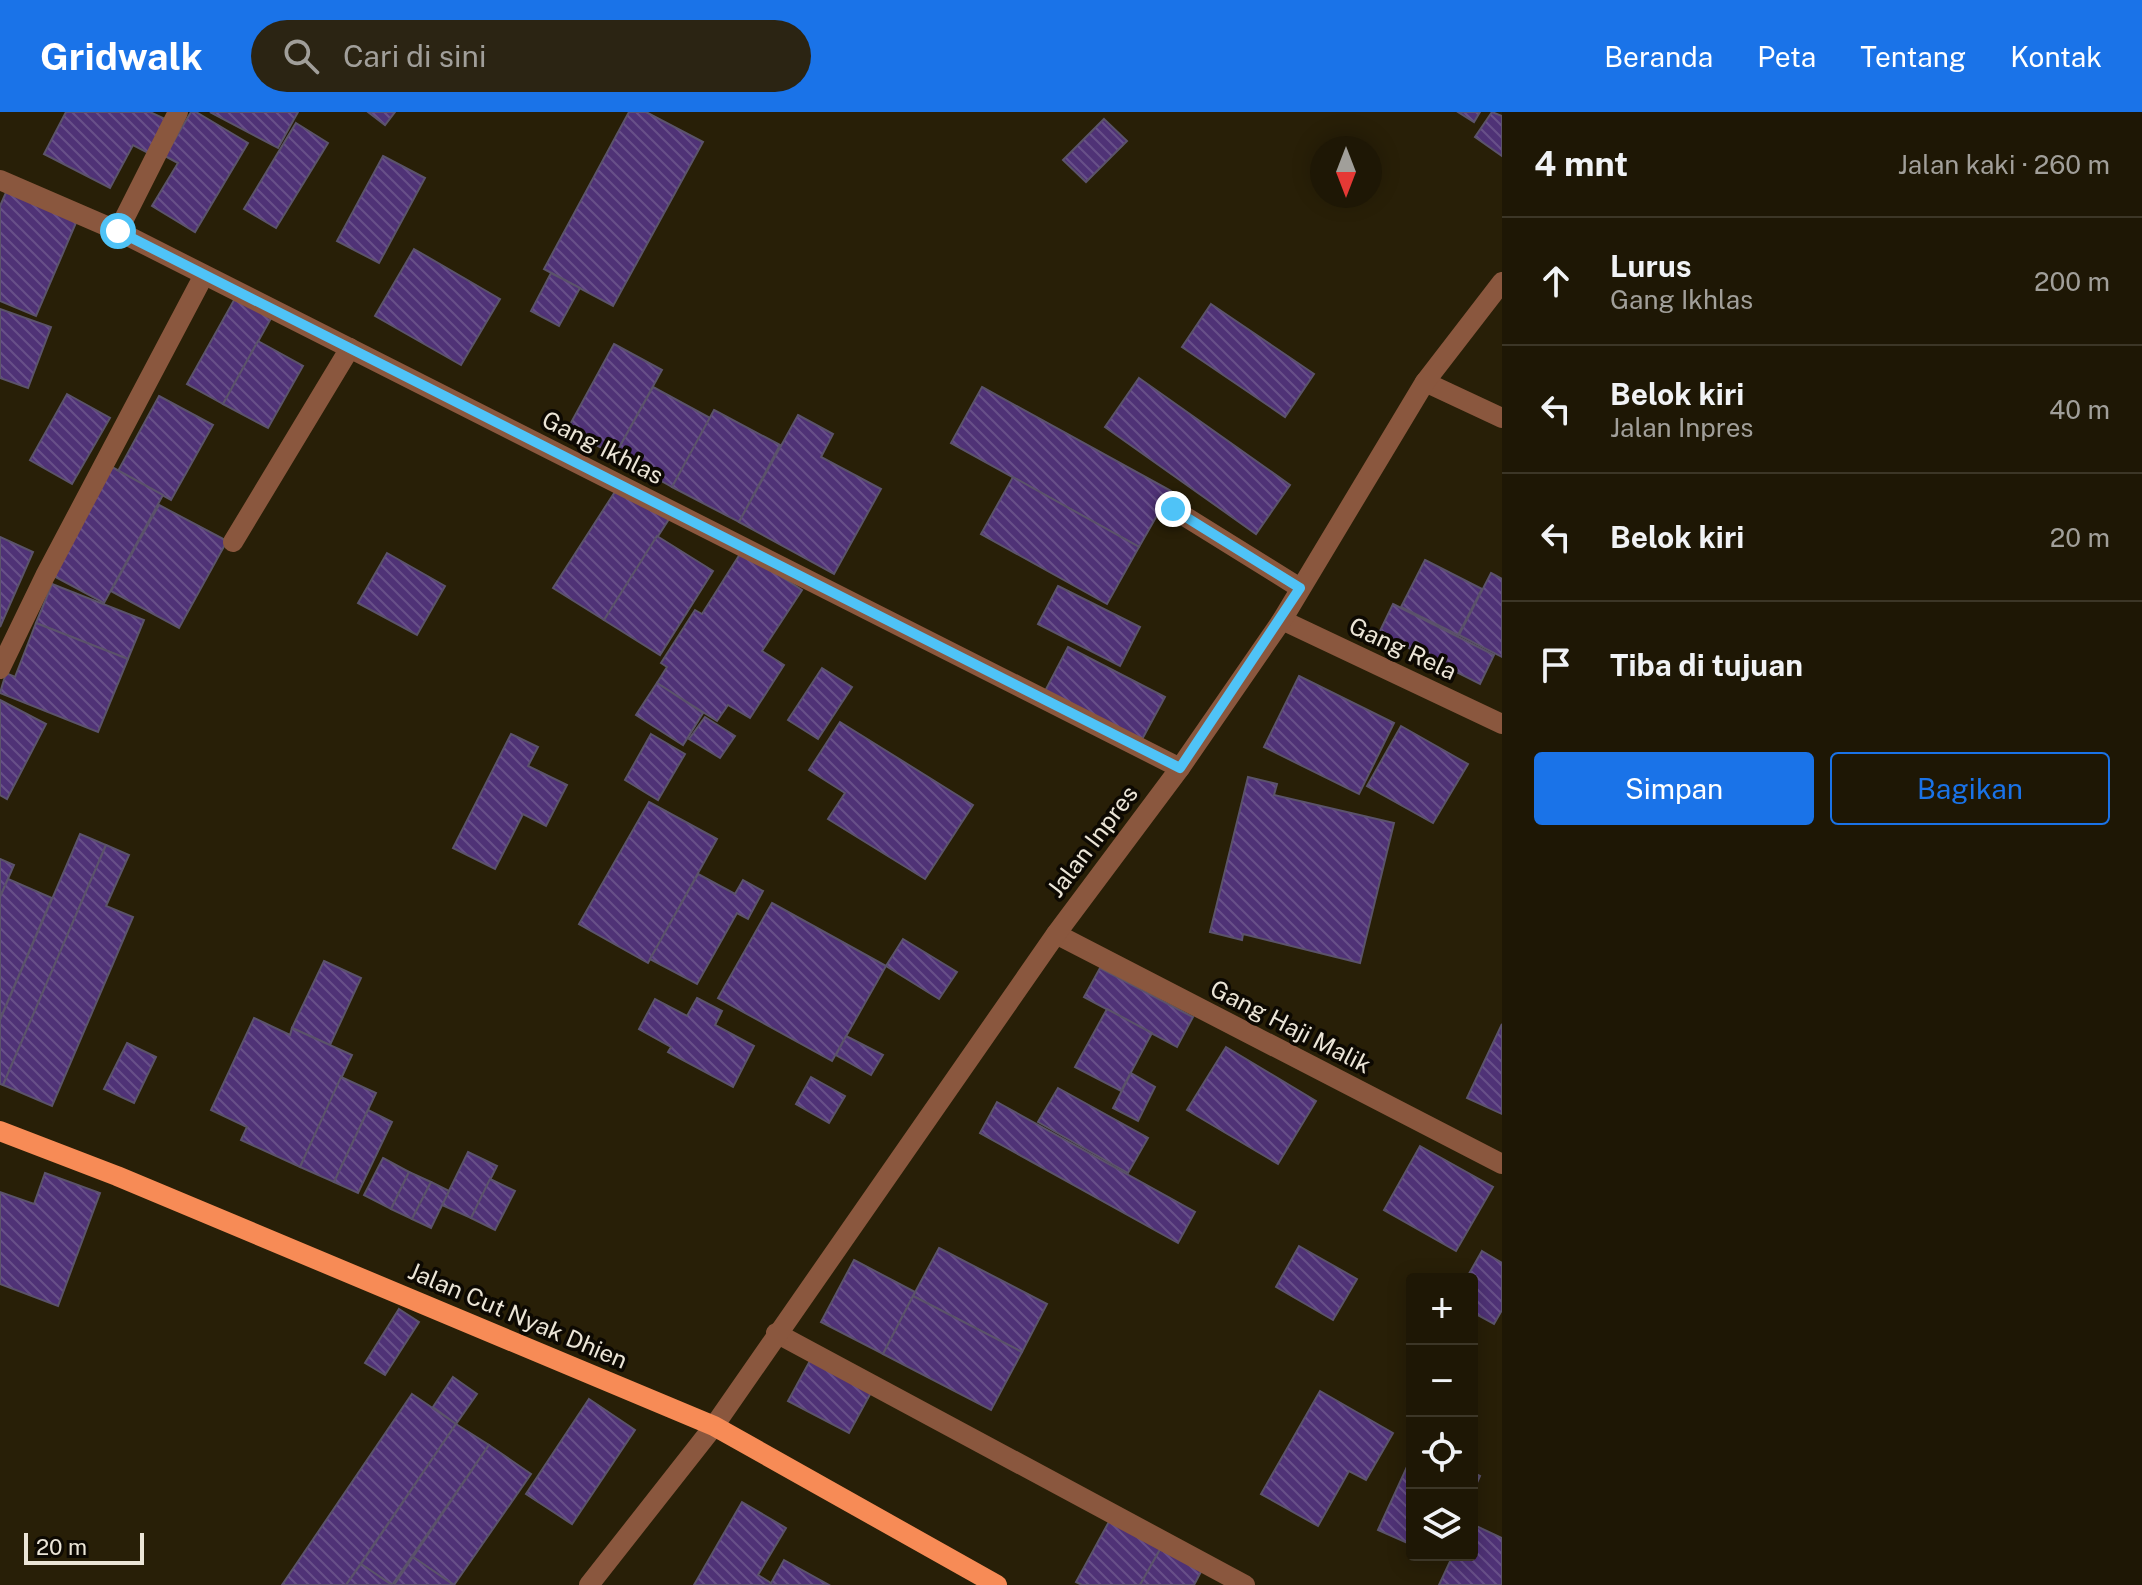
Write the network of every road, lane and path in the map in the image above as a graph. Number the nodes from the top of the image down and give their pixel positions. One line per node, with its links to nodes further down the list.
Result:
1 (178, 112): 3 (street)
2 (0, 180): 3 (street, Gang Ikhlas)
3 (118, 231): 4 (street, Gang Ikhlas)
4 (204, 275): 6 (street, Gang Ikhlas); 13 (street)
5 (1502, 282): 7 (street, Jalan Inpres)
6 (350, 348): 10 (street); 15 (street, Gang Ikhlas)
7 (1425, 382): 8 (street); 11 (street, Jalan Inpres)
8 (1502, 418)
9 (1173, 509): 11 (street)
10 (233, 542)
11 (1300, 588): 12 (street, Jalan Inpres)
12 (1282, 620): 14 (street, Gang Rela); 15 (street, Jalan Inpres)
13 (0, 669)
14 (1502, 724)
15 (1180, 768): 16 (street, Jalan Inpres)
16 (1056, 934): 18 (street, Gang Haji Malik); 19 (street, Jalan Inpres)
17 (0, 1131): 20 (main road, Jalan Cut Nyak Dhien)
18 (1502, 1164)
19 (776, 1333): 20 (street, Jalan Inpres); 23 (street)
20 (714, 1426): 21 (street, Jalan Inpres); 22 (main road, Jalan Cut Nyak Dhien)
21 (589, 1585)
22 (997, 1585)
23 (1245, 1585)

